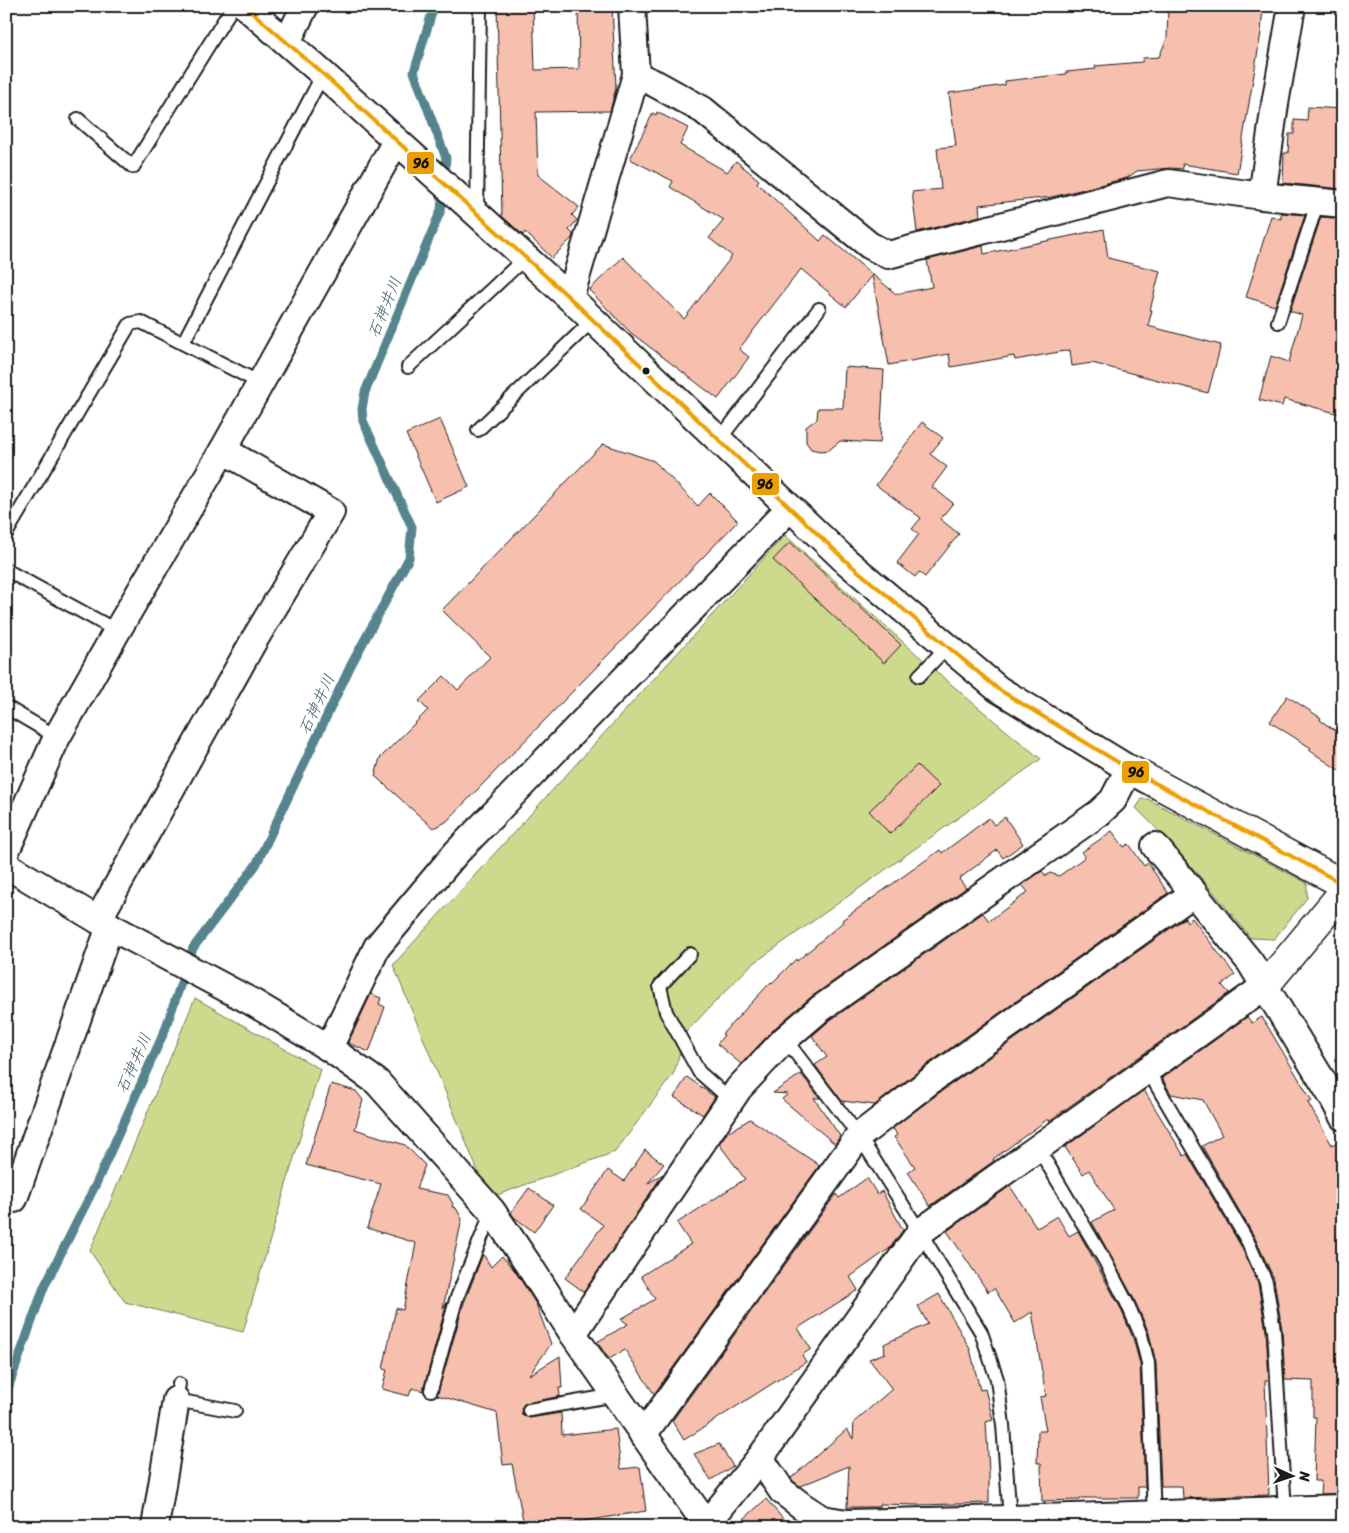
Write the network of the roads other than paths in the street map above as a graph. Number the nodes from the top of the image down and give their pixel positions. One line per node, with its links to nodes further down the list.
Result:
1 (233, 6): 10 (lane)
2 (245, 6): 7 (street)
3 (305, 6): 7 (street)
4 (480, 6): 14 (lane)
5 (632, 6): 9 (street)
6 (1292, 6): 12 (street)
7 (287, 42): 8 (street)
8 (323, 74): 11 (street); 20 (lane)
9 (636, 75): 12 (street); 16 (street)
10 (78, 118)
11 (396, 141): 14 (street); 22 (street)
12 (1262, 196): 13 (street)
13 (1330, 202): 19 (lane)
14 (470, 207): 15 (street)
15 (525, 258): 16 (street); 21 (lane)
16 (570, 298): 18 (street)
17 (819, 309): 24 (lane)
18 (593, 320): 23 (lane); 24 (street)
19 (1278, 322)
20 (183, 343): 22 (lane); 27 (lane)
21 (408, 367)
22 (260, 383): 25 (street)
23 (478, 430)
24 (720, 439): 30 (street)
25 (223, 450): 29 (street); 41 (street)
26 (779, 519): 45 (street)
27 (6, 534)
28 (6, 570): 29 (lane)
29 (117, 631): 33 (street)
30 (948, 647): 31 (lane); 34 (street)
31 (919, 676)
32 (6, 707): 33 (lane)
33 (57, 737): 36 (street)
34 (1130, 769): 38 (street); 44 (street)
35 (1154, 846): 40 (street)
36 (6, 851)
37 (6, 865): 41 (street)
38 (1343, 884)
39 (1343, 892): 43 (street)
40 (1194, 893): 43 (street); 49 (street)
41 (104, 923): 45 (street); 51 (street)
42 (690, 954): 47 (lane)
43 (1265, 986): 46 (street); 48 (street)
44 (785, 1039): 47 (street); 49 (lane)
45 (329, 1048): 52 (street)
46 (1147, 1069): 50 (street); 63 (lane)
47 (731, 1100): 54 (street)
48 (1343, 1117)
49 (859, 1136): 53 (lane); 60 (street)
50 (1038, 1148): 53 (street); 65 (lane)
51 (6, 1198)
52 (492, 1211): 54 (street); 55 (lane)
53 (920, 1232): 61 (street); 64 (lane)
54 (574, 1334): 57 (street)
55 (432, 1390)
56 (178, 1392): 59 (lane); 67 (street)
57 (616, 1395): 58 (lane); 60 (street)
58 (528, 1410)
59 (234, 1411)
60 (643, 1435): 66 (street)
61 (760, 1458): 64 (street); 66 (street)
62 (1343, 1508): 63 (street)
63 (1286, 1518): 65 (street)
64 (1010, 1519): 65 (street)
65 (1154, 1520)
66 (704, 1526)
67 (154, 1527)

